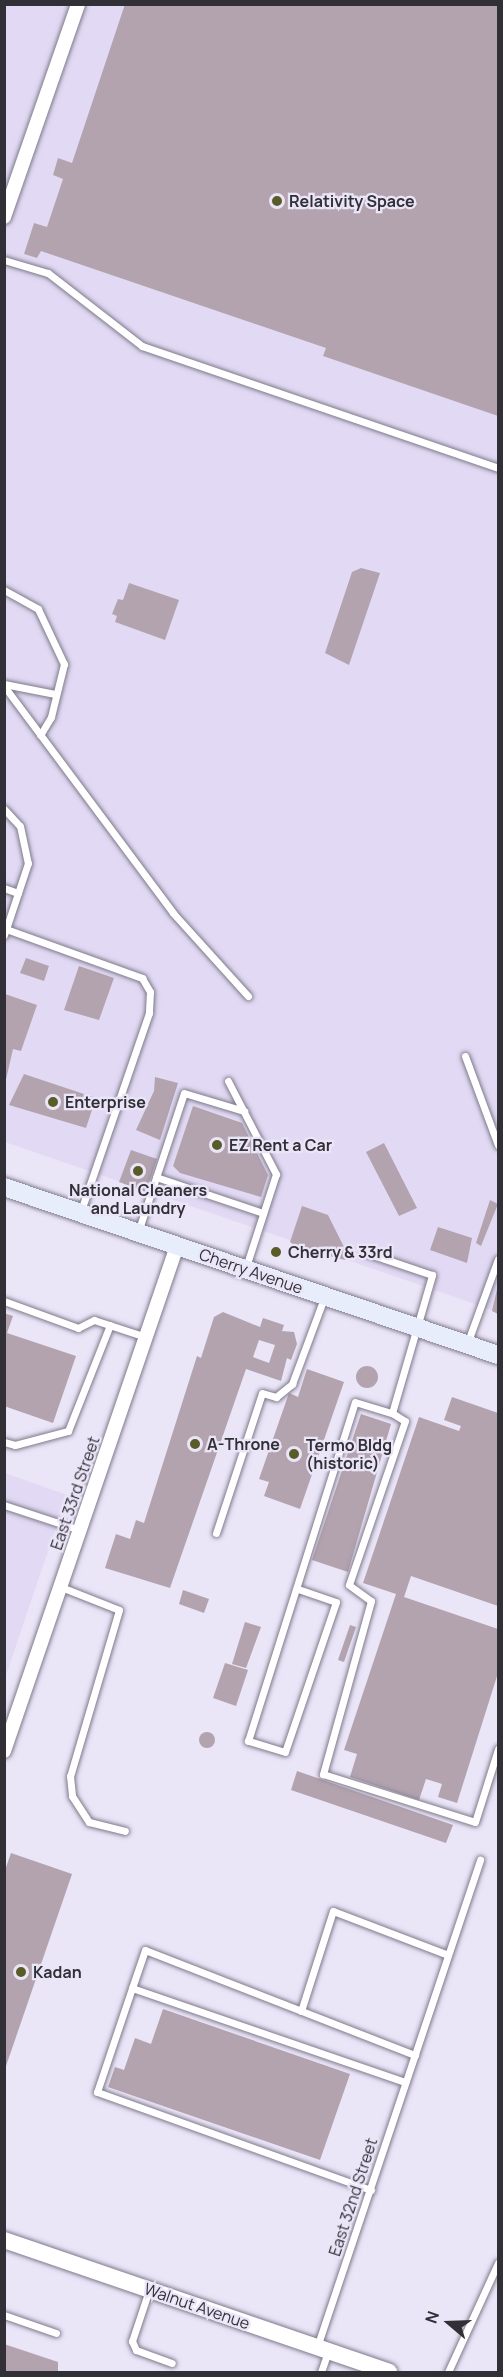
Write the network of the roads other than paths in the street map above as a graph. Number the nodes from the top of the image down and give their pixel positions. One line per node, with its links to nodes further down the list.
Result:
1 (78, 4): 2 (street)
2 (4, 217)
3 (4, 260): 4 (lane)
4 (498, 468)
5 (4, 591): 7 (lane)
6 (4, 685): 7 (lane); 8 (lane)
7 (55, 694): 8 (lane)
8 (40, 735): 13 (lane)
9 (4, 809): 11 (lane)
10 (4, 888): 11 (lane)
11 (18, 893): 12 (lane)
12 (5, 932): 20 (lane)
13 (248, 996)
14 (465, 1056): 17 (lane)
15 (228, 1081): 16 (lane)
16 (244, 1111): 18 (lane); 21 (lane)
17 (498, 1146)
18 (156, 1178): 21 (lane); 22 (lane)
19 (4, 1187): 20 (main road, Cherry Avenue)
20 (80, 1212): 22 (main road, Cherry Avenue)
21 (263, 1214): 26 (lane)
22 (138, 1232): 23 (main road, Cherry Avenue)
23 (177, 1246): 26 (main road, Cherry Avenue); 31 (street, East 33rd Street)
24 (367, 1253): 30 (lane)
25 (498, 1258): 32 (lane)
26 (245, 1269): 27 (main road, Cherry Avenue)
27 (324, 1296): 30 (main road, Cherry Avenue); 38 (lane)
28 (4, 1301): 29 (lane)
29 (110, 1325): 31 (lane); 35 (lane)
30 (415, 1326): 32 (main road, Cherry Avenue); 34 (lane)
31 (146, 1337): 37 (street, East 33rd Street)
32 (468, 1344): 33 (main road, Cherry Avenue)
33 (498, 1355)
34 (392, 1413): 40 (lane); 41 (lane)
35 (4, 1442)
36 (4, 1505): 37 (lane)
37 (80, 1530): 39 (street, East 33rd Street)
38 (216, 1533)
39 (60, 1587): 42 (street, East 33rd Street); 43 (lane)
40 (298, 1589): 40 (lane)
41 (498, 1749)
42 (4, 1751)
43 (125, 1831)
44 (480, 1860): 45 (lane, East 32nd Street)
45 (448, 1955): 47 (lane); 48 (lane, East 32nd Street)
46 (132, 1988): 47 (lane); 49 (lane); 50 (lane)
47 (301, 2011): 48 (lane)
48 (415, 2055): 49 (lane, East 32nd Street)
49 (405, 2082): 50 (lane, East 32nd Street)
50 (371, 2190): 56 (lane, East 32nd Street)
51 (4, 2240): 53 (street, Walnut Avenue)
52 (498, 2263): 60 (lane)
53 (149, 2290): 56 (street, Walnut Avenue); 57 (lane)
54 (4, 2315): 55 (lane)
55 (56, 2333)
56 (322, 2349): 58 (lane, East 32nd Street); 59 (street, Walnut Avenue)
57 (172, 2363)
58 (321, 2373)
59 (389, 2373)
60 (448, 2373)

